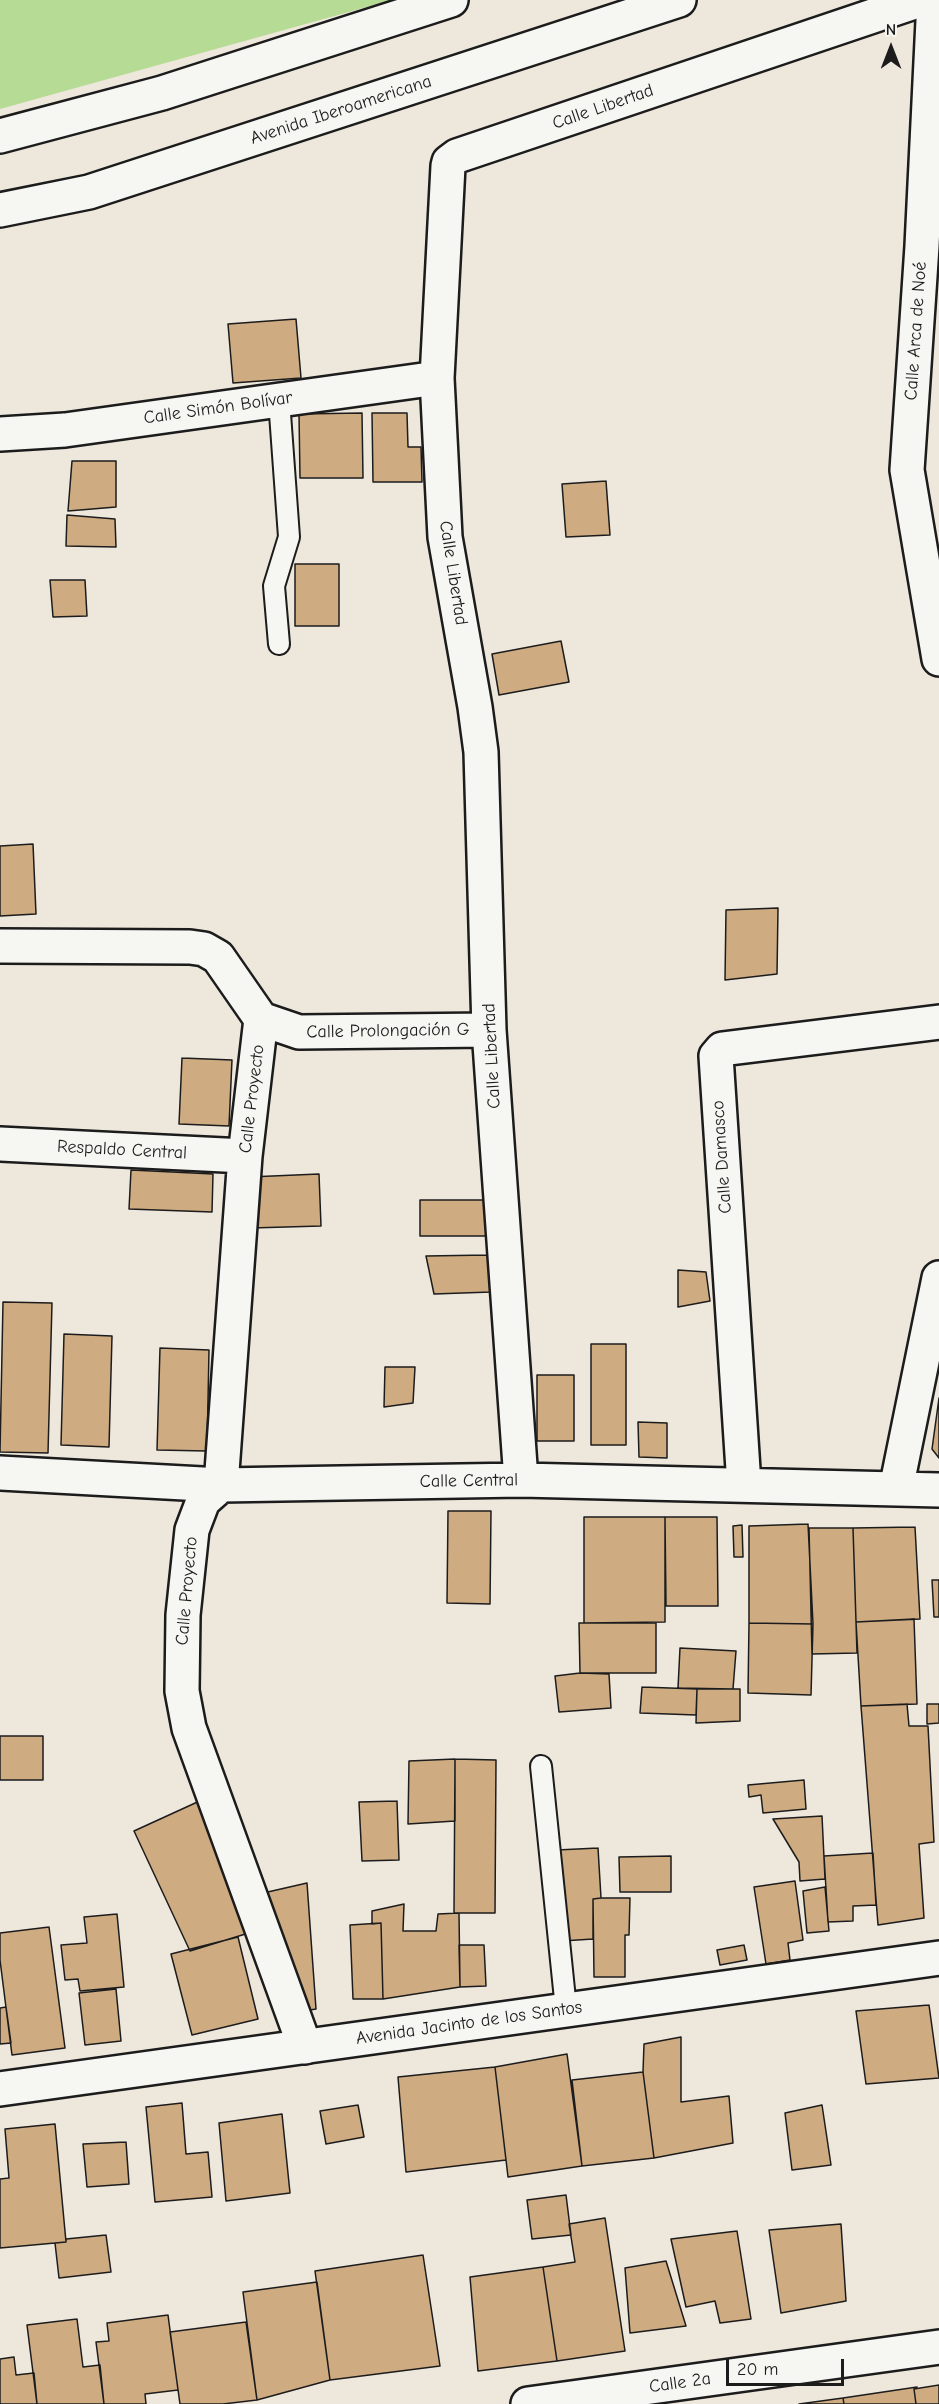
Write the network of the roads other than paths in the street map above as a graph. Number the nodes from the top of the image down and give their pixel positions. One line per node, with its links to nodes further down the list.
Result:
1 (451, 0): 5 (street)
2 (679, 0): 6 (street, Avenida Iberoamericana)
3 (920, 0): 9 (street, Calle Libertad)
4 (934, 0): 7 (street, Calle Arca de Noé)
5 (0, 136)
6 (0, 210)
7 (922, 246): 8 (street); 13 (street, Calle Arca de Noé)
8 (939, 282)
9 (436, 378): 10 (street, Calle Simón Bolívar); 17 (street, Calle Libertad)
10 (279, 400): 11 (street, Calle Simón Bolívar); 12 (lane)
11 (0, 434)
12 (279, 644)
13 (939, 659)
14 (0, 946): 15 (street)
15 (261, 1019): 17 (street, Calle Prolongación G); 19 (street, Calle Proyecto)
16 (939, 1022): 24 (street, Calle Damasco)
17 (489, 1030): 22 (street, Calle Libertad)
18 (0, 1144): 19 (street, Respaldo Central)
19 (245, 1156): 23 (street, Calle Proyecto)
20 (939, 1278): 25 (street)
21 (0, 1473): 23 (street, Calle Central)
22 (521, 1480): 23 (street, Calle Central); 24 (street, Calle Central)
23 (221, 1485): 30 (street, Calle Proyecto)
24 (744, 1485): 25 (street, Calle Central)
25 (896, 1490): 26 (street, Calle Central)
26 (939, 1490)
27 (541, 1766): 29 (lane)
28 (939, 1958): 29 (street, Avenida Jacinto de los Santos)
29 (566, 2009): 30 (street, Avenida Jacinto de los Santos)
30 (305, 2047): 31 (street, Avenida Jacinto de los Santos)
31 (0, 2090)
32 (939, 2347): 33 (street, Calle 2a)
33 (528, 2404)

